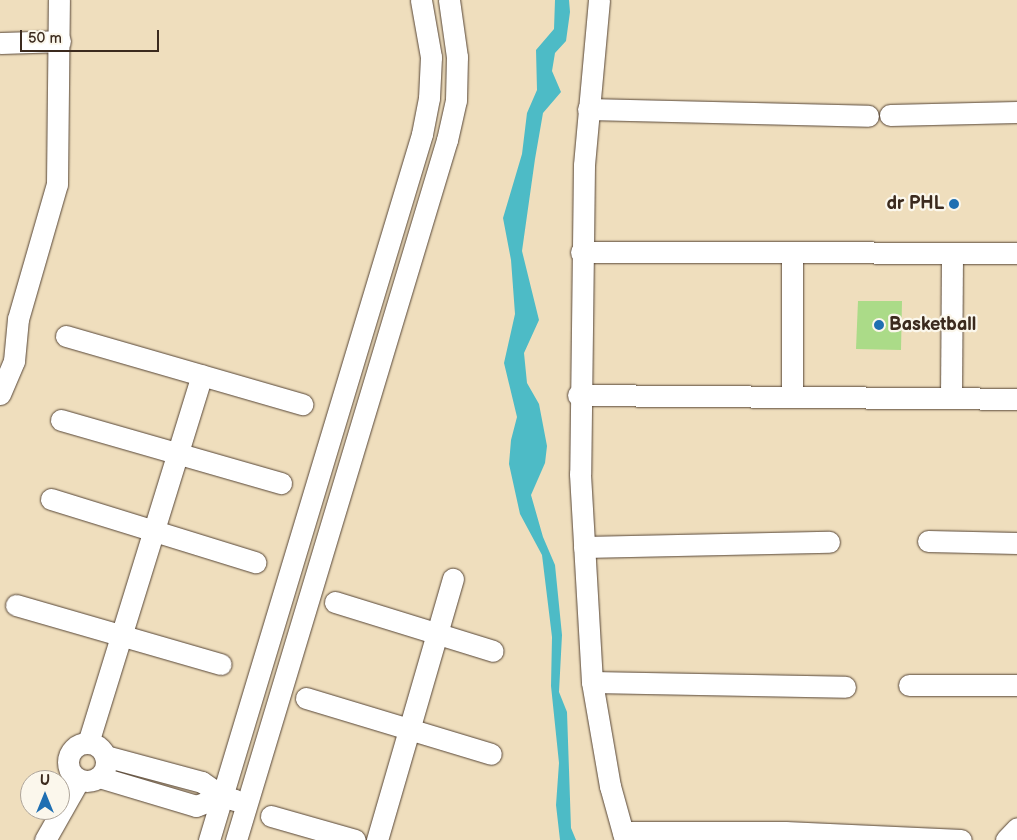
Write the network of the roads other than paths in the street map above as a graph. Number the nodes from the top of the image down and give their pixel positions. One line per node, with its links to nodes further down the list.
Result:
1 (59, 0): 5 (street)
2 (421, 0): 50 (street)
3 (449, 0): 51 (street)
4 (599, 0): 7 (street)
5 (60, 41): 6 (street); 17 (street)
6 (0, 43)
7 (588, 109): 10 (street); 11 (street)
8 (1017, 112): 9 (street)
9 (890, 114)
10 (868, 116)
11 (581, 252): 13 (street); 18 (street)
12 (1017, 253): 14 (street)
13 (792, 254): 14 (street); 19 (street)
14 (952, 254): 20 (street)
15 (66, 336): 16 (street)
16 (202, 375): 22 (street); 24 (street)
17 (0, 394)
18 (578, 395): 19 (street); 31 (street)
19 (792, 396): 20 (street)
20 (951, 398): 21 (street)
21 (1017, 399)
22 (302, 404)
23 (61, 420): 24 (street)
24 (179, 454): 25 (street); 27 (street)
25 (281, 483)
26 (52, 499): 27 (street)
27 (156, 531): 32 (street); 37 (street)
28 (928, 541): 30 (street)
29 (829, 542): 31 (street)
30 (1017, 543)
31 (584, 547): 40 (street)
32 (255, 562)
33 (454, 579): 36 (street)
34 (335, 602): 36 (street)
35 (16, 605): 37 (street)
36 (438, 634): 38 (street); 45 (street)
37 (121, 636): 39 (street); 46 (street)
38 (493, 651)
39 (221, 664)
40 (592, 682): 43 (street); 54 (street)
41 (909, 685): 42 (street)
42 (1017, 685)
43 (845, 687)
44 (306, 698): 45 (street)
45 (410, 729): 47 (street); 60 (street)
46 (88, 743): 48 (street); 49 (street)
47 (491, 754)
48 (105, 756): 49 (street); 50 (street)
49 (89, 779): 50 (street); 56 (street)
50 (222, 796): 51 (street); 57 (street)
51 (247, 803): 58 (street)
52 (271, 816): 59 (street)
53 (1017, 828): 62 (street)
54 (624, 836): 55 (street)
55 (787, 836): 61 (street)
56 (45, 840)
57 (209, 840)
58 (236, 840)
59 (355, 840)
60 (377, 840)
61 (961, 840)
62 (1006, 840)

